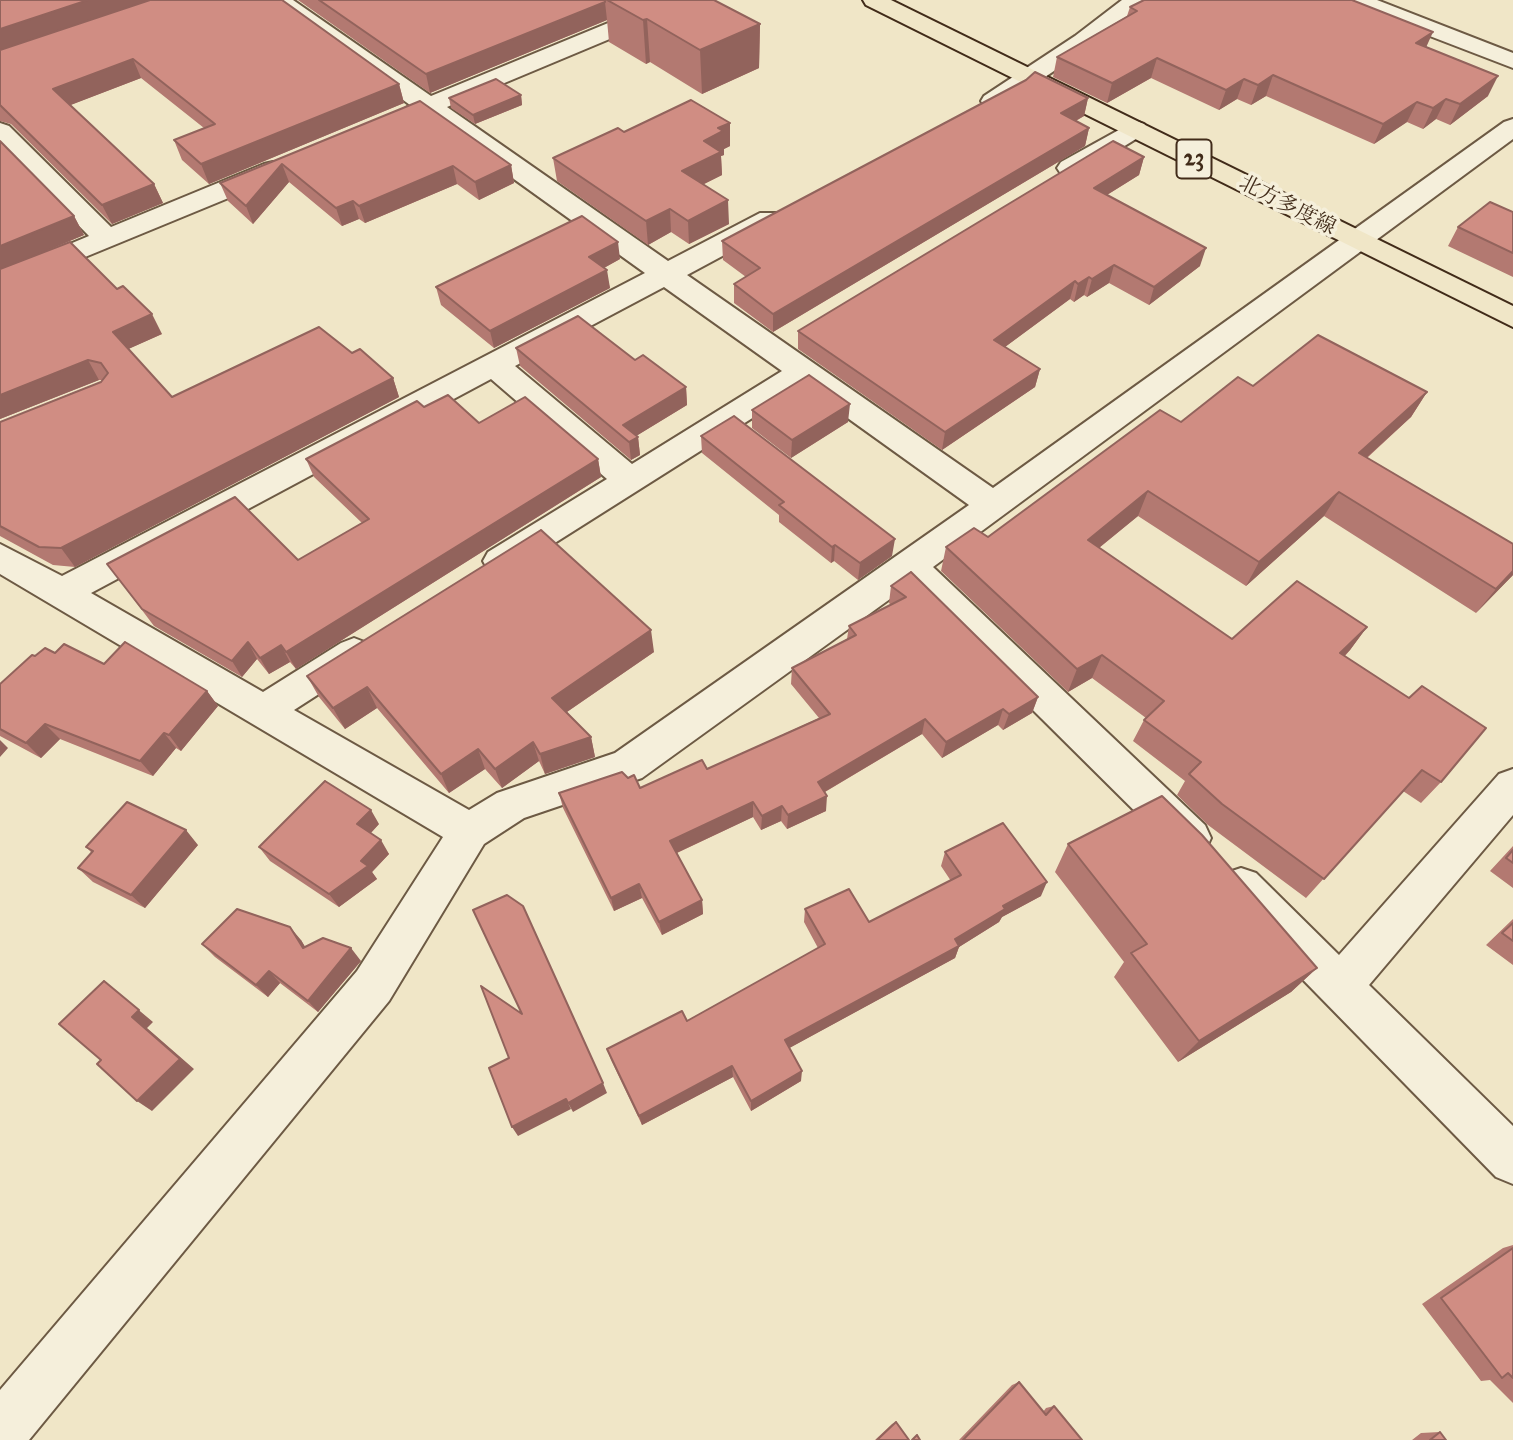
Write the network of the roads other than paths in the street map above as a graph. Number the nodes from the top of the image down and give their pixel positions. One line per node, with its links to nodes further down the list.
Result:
1 (278, 0): 8 (street)
2 (683, 0): 8 (street)
3 (874, 0): 7 (main road, 北方多度線 / 23)
4 (1136, 0): 7 (street)
5 (1357, 0): 6 (street)
6 (1513, 61)
7 (1031, 77): 9 (street); 12 (main road, 北方多度線 / 23)
8 (428, 106): 10 (street); 20 (street)
9 (974, 111)
10 (390, 122)
11 (1513, 127): 19 (street)
12 (1135, 129): 16 (street); 19 (main road, 北方多度線 / 23)
13 (0, 131): 14 (street)
14 (10, 158): 18 (street)
15 (300, 159): 18 (street)
16 (1044, 184)
17 (798, 205): 20 (street)
18 (107, 239): 21 (street)
19 (1359, 242): 22 (main road, 北方多度線 / 23); 26 (street)
20 (665, 273): 23 (street); 24 (street)
21 (0, 283)
22 (1513, 318)
23 (493, 364): 25 (street); 30 (street)
24 (804, 372): 25 (street); 26 (street)
25 (630, 480): 29 (street)
26 (993, 505): 27 (street)
27 (911, 566): 34 (street); 35 (street)
28 (5, 567): 30 (street)
29 (478, 575)
30 (63, 592): 32 (street)
31 (384, 634): 32 (street)
32 (266, 715): 34 (street)
33 (1513, 786): 35 (street)
34 (469, 831): 37 (street)
35 (1341, 985): 36 (street)
36 (1513, 1160)
37 (0, 1432)

